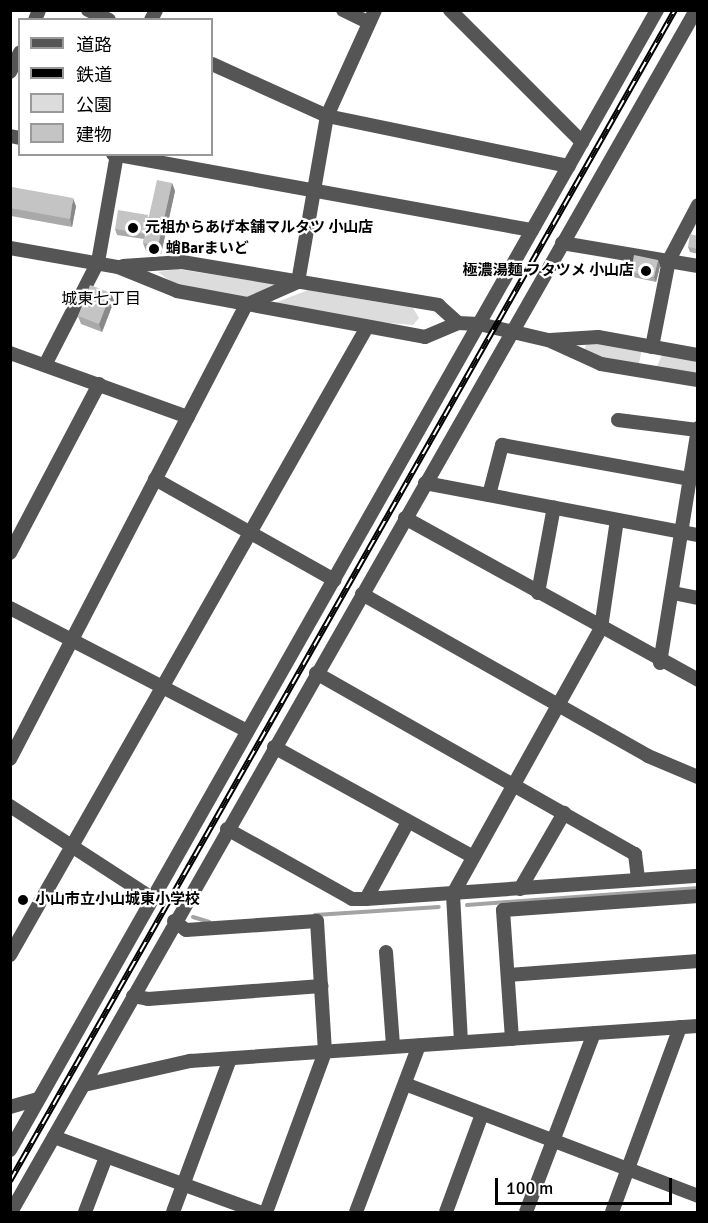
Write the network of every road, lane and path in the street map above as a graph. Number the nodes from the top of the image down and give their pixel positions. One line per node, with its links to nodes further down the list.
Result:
1 (88, 10): 7 (street)
2 (343, 10): 6 (street)
3 (450, 10): 12 (street)
4 (657, 10): 12 (street)
5 (696, 10): 19 (street)
6 (371, 16): 11 (street)
7 (105, 18)
8 (18, 56): 10 (street)
9 (213, 64): 11 (street)
10 (10, 72)
11 (327, 116): 15 (street); 16 (street)
12 (582, 142): 15 (street)
13 (116, 156): 22 (street)
14 (122, 156): 16 (street)
15 (568, 166): 18 (street)
16 (313, 190): 18 (street); 25 (street)
17 (698, 205): 21 (street)
18 (532, 230): 28 (street)
19 (562, 243): 21 (street); 30 (street)
20 (10, 248): 22 (street)
21 (669, 260): 23 (street); 32 (street)
22 (98, 262): 24 (street); 35 (street)
23 (698, 266)
24 (118, 267): 25 (street); 26 (street)
25 (298, 282): 26 (street); 27 (street)
26 (246, 304): 29 (street); 38 (street)
27 (458, 323): 28 (street); 29 (street)
28 (480, 324): 30 (street); 53 (street)
29 (367, 327): 49 (street)
30 (513, 330): 31 (street); 44 (street)
31 (548, 340): 32 (street); 36 (street)
32 (652, 347): 34 (street)
33 (11, 353): 35 (street)
34 (698, 355)
35 (45, 365): 37 (street)
36 (698, 380)
37 (99, 384): 38 (street); 52 (street)
38 (188, 417): 42 (street)
39 (618, 420): 40 (street)
40 (697, 429): 41 (street)
41 (695, 457): 43 (street)
42 (155, 479): 49 (street); 60 (street)
43 (688, 479): 45 (street); 50 (street)
44 (425, 483): 45 (street); 47 (street)
45 (489, 495): 46 (street)
46 (554, 507): 48 (street); 54 (street)
47 (405, 518): 54 (street); 56 (street)
48 (617, 520): 50 (street); 59 (street)
49 (250, 532): 53 (street); 64 (street)
50 (679, 532): 51 (street); 55 (street)
51 (698, 535)
52 (10, 553)
53 (334, 580): 66 (street)
54 (538, 593): 59 (street)
55 (673, 593): 57 (street); 61 (street)
56 (362, 594): 62 (street); 65 (street)
57 (698, 598)
58 (10, 608): 60 (street)
59 (601, 628): 61 (street); 65 (street)
60 (72, 640): 64 (street); 68 (street)
61 (660, 663): 63 (street)
62 (316, 674): 67 (street); 70 (street)
63 (698, 681)
64 (162, 686): 66 (street); 75 (street)
65 (558, 705): 69 (street); 70 (street)
66 (247, 731): 82 (street)
67 (274, 747): 73 (street); 74 (street)
68 (10, 759)
69 (698, 777)
70 (513, 785): 72 (street); 76 (street)
71 (10, 806): 75 (street)
72 (564, 813): 78 (street); 79 (street)
73 (408, 822): 76 (street); 83 (street)
74 (227, 829): 83 (street); 84 (street)
75 (72, 847): 82 (street); 86 (street)
76 (473, 857): 80 (street)
77 (698, 876): 78 (street)
78 (638, 880): 79 (street)
79 (520, 889): 80 (street)
80 (453, 894): 83 (street); 95 (street)
81 (698, 896): 88 (street)
82 (153, 899): 102 (street)
83 (366, 899)
84 (174, 921): 89 (street); 90 (street)
85 (386, 952): 97 (street)
86 (10, 955)
87 (698, 961): 88 (street)
88 (508, 975): 94 (street)
89 (322, 986): 90 (street); 98 (street)
90 (133, 996): 101 (street)
91 (698, 1026): 92 (street)
92 (680, 1027): 93 (street); 109 (street)
93 (594, 1034): 94 (street); 106 (street)
94 (512, 1039): 95 (street)
95 (461, 1042): 96 (street)
96 (419, 1045): 97 (street); 100 (street)
97 (393, 1046): 98 (street)
98 (325, 1052): 99 (street); 116 (street)
99 (230, 1059): 101 (street); 110 (street)
100 (405, 1084): 104 (street); 117 (street)
101 (84, 1086): 105 (street)
102 (38, 1099): 103 (street); 107 (street)
103 (10, 1107)
104 (482, 1114): 106 (street); 118 (street)
105 (54, 1137): 108 (street); 112 (street)
106 (553, 1141): 109 (street); 119 (street)
107 (10, 1150)
108 (106, 1157): 110 (street); 113 (street)
109 (628, 1168): 111 (street); 120 (street)
110 (183, 1185): 114 (street); 115 (street)
111 (698, 1196)
112 (11, 1212)
113 (85, 1212)
114 (173, 1212)
115 (259, 1212)
116 (266, 1212)
117 (356, 1212)
118 (446, 1212)
119 (526, 1212)
120 (612, 1212)

